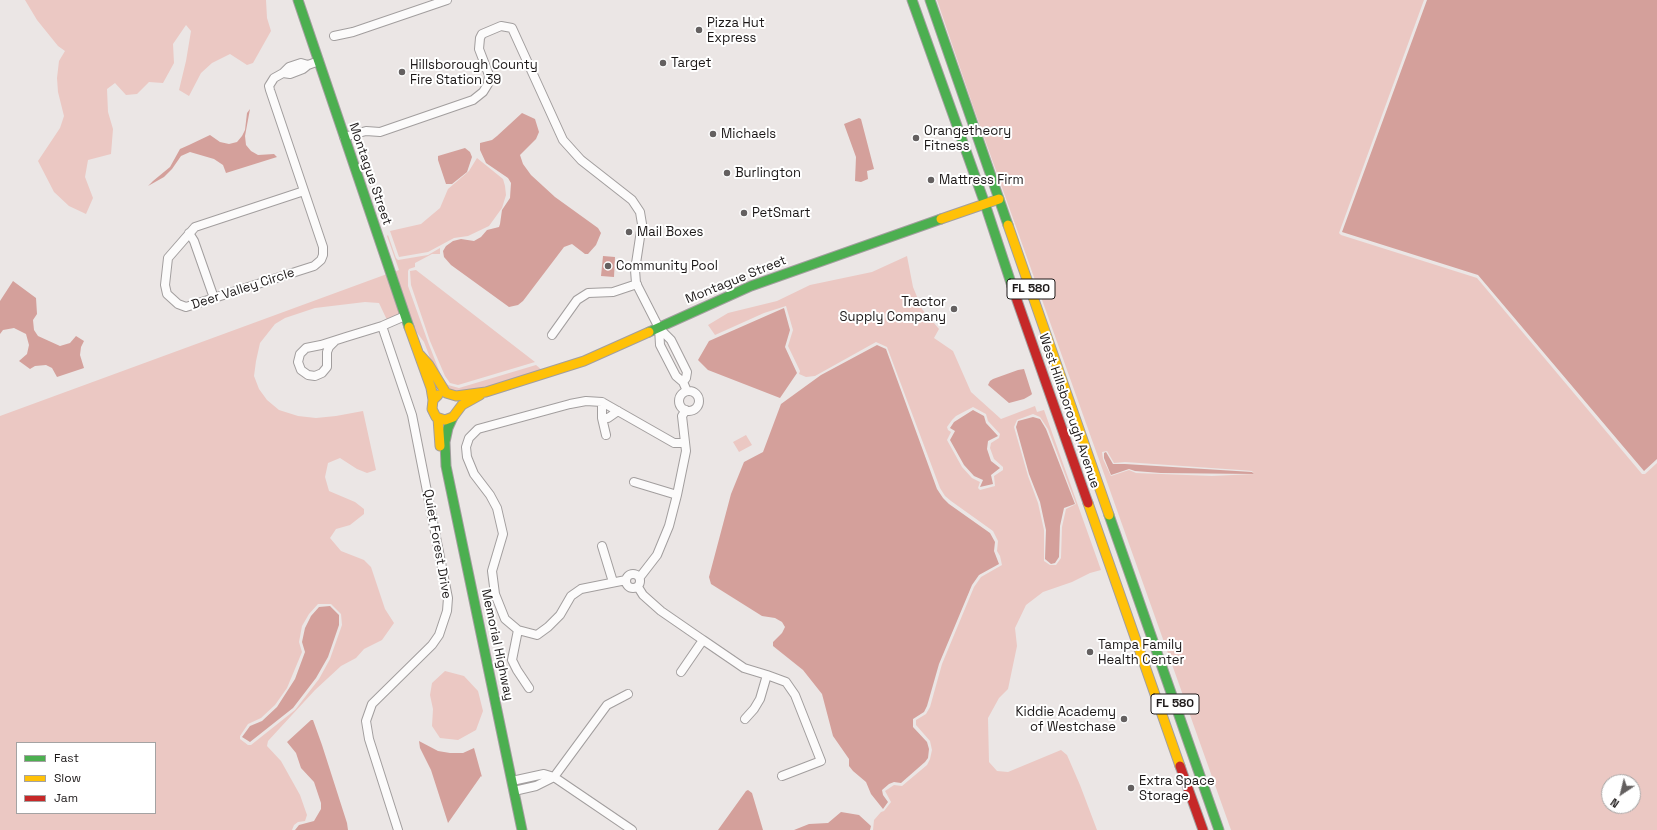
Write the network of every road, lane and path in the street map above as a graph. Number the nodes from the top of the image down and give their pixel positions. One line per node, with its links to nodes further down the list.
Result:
1 (298, 0): 6 (main road, Montague Street)
2 (447, 0): 5 (street)
3 (912, 0): 10 (main road, West Hillsborough Avenue / FL 580)
4 (930, 0): 9 (main road, West Hillsborough Avenue / FL 580)
5 (334, 36)
6 (319, 61): 7 (main road, Montague Street); 8 (street, Deer Valley Circle)
7 (344, 137): 12 (street); 14 (main road, Montague Street)
8 (304, 191): 11 (street, Deer Valley Circle); 13 (street, Deer Valley Circle)
9 (999, 199): 10 (main road, Montague Street); 57 (main road, West Hillsborough Avenue / FL 580)
10 (985, 204): 16 (main road, Montague Street); 56 (main road, West Hillsborough Avenue / FL 580)
11 (189, 233): 13 (street); 13 (street, Deer Valley Circle)
12 (637, 284): 16 (street); 17 (street)
13 (214, 298)
14 (405, 316): 15 (street); 19 (main road, Montague Street)
15 (382, 326): 18 (street); 53 (street, Quiet Forest Drive)
16 (659, 328): 20 (street); 20 (street); 22 (main road, Montague Street)
17 (552, 334)
18 (335, 340): 18 (street)
19 (420, 355): 23 (main road, Montague Street); 24 (main road, Montague Street)
20 (683, 382): 21 (street)
21 (687, 391): 27 (street); 27 (street)
22 (486, 392): 23 (main road, Montague Street); 26 (main road, Montague Street)
23 (446, 393): 24 (main road)
24 (433, 400): 29 (main road, Montague Street)
25 (602, 402): 28 (street); 31 (street); 42 (street)
26 (462, 405): 30 (main road, Memorial Highway)
27 (686, 410): 33 (street)
28 (618, 411): 31 (street); 33 (street)
29 (438, 418): 30 (main road); 34 (main road, Memorial Highway)
30 (453, 418): 34 (main road, Memorial Highway)
31 (602, 418): 32 (street)
32 (606, 435)
33 (684, 443): 36 (street)
34 (446, 466): 51 (main road, Memorial Highway)
35 (634, 482): 36 (street)
36 (677, 495): 38 (street)
37 (602, 546): 40 (street)
38 (640, 577): 39 (street); 41 (street)
39 (626, 580): 40 (street); 41 (street)
40 (613, 582): 42 (street)
41 (638, 587): 43 (street)
42 (518, 630): 46 (street)
43 (703, 640): 44 (street); 45 (street)
44 (681, 672)
45 (767, 675): 48 (street); 49 (street)
46 (529, 688)
47 (628, 694): 50 (street)
48 (745, 719)
49 (782, 776)
50 (554, 777): 51 (street); 52 (street); 55 (street)
51 (512, 781): 52 (main road, Memorial Highway)
52 (514, 791): 54 (main road, Memorial Highway)
53 (398, 830)
54 (522, 830)
55 (632, 830)
56 (1203, 830)
57 (1219, 830)

